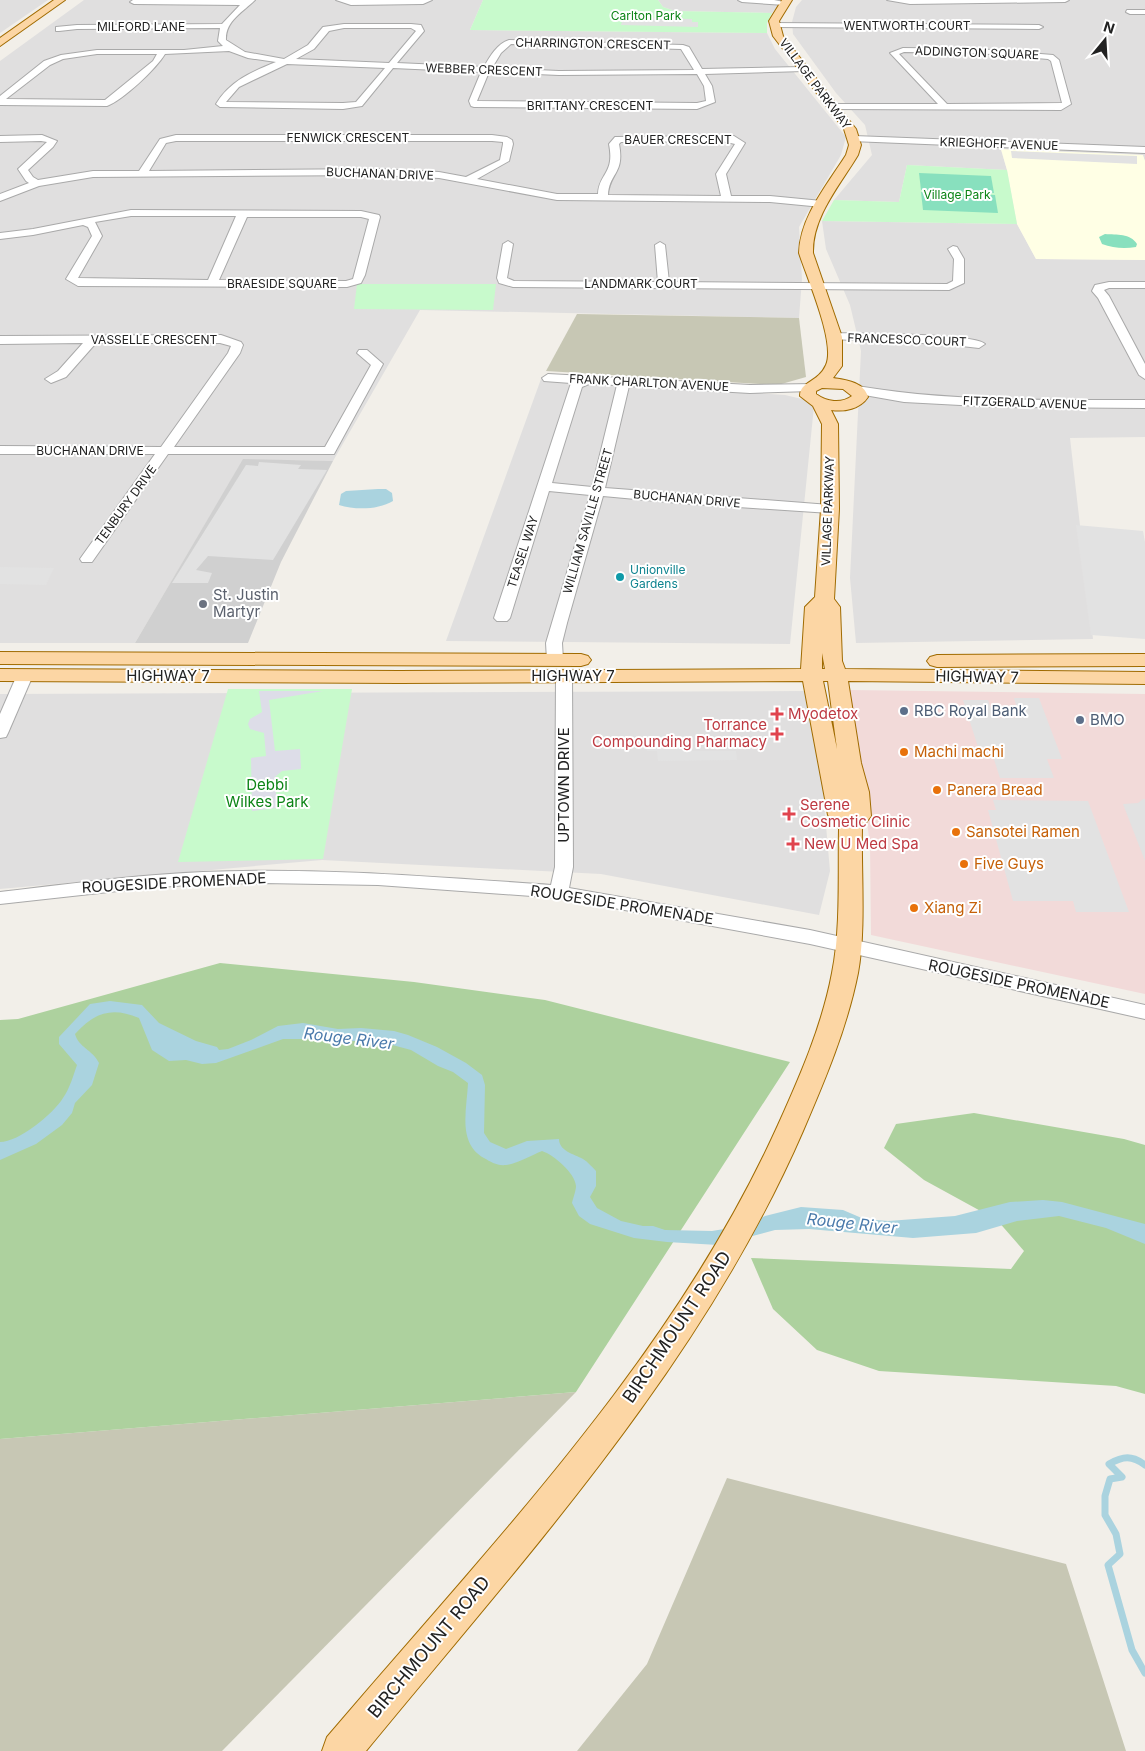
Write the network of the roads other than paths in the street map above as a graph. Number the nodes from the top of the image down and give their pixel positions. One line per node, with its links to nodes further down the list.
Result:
1 (60, 0): 16 (main road)
2 (340, 0): 3 (street)
3 (428, 0)
4 (742, 0): 9 (street)
5 (891, 0): 6 (street)
6 (1065, 0)
7 (249, 1): 8 (street); 13 (street)
8 (134, 2)
9 (786, 2): 12 (main road, VILLAGE PARKWAY)
10 (1130, 12): 11 (street)
11 (1145, 12)
12 (775, 25): 14 (street, WENTWORTH COURT); 21 (main road, VILLAGE PARKWAY)
13 (224, 26): 15 (street, MILFORD LANE); 17 (street)
14 (1039, 26)
15 (59, 30)
16 (0, 43)
17 (231, 48): 18 (street); 19 (street, WEBBER CRESCENT)
18 (162, 52): 24 (street); 24 (street)
19 (284, 61): 20 (street, WEBBER CRESCENT); 20 (street); 20 (street)
20 (390, 66): 22 (street, WEBBER CRESCENT)
21 (804, 69): 23 (street, WEBBER CRESCENT); 25 (main road, VILLAGE PARKWAY)
22 (487, 70): 23 (street, WEBBER CRESCENT); 23 (street, CHARRINGTON CRESCENT); 23 (street, BRITTANY CRESCENT)
23 (699, 72)
24 (0, 101)
25 (834, 107): 26 (street, ADDINGTON SQUARE); 28 (main road, VILLAGE PARKWAY)
26 (945, 107): 26 (street, ADDINGTON SQUARE)
27 (0, 139): 32 (street)
28 (854, 139): 29 (street, KRIEGHOFF AVENUE); 36 (main road, VILLAGE PARKWAY)
29 (1145, 150)
30 (143, 172): 31 (street, BUCHANAN DRIVE); 31 (street, FENWICK CRESCENT); 32 (street, BUCHANAN DRIVE)
31 (468, 180): 34 (street, BUCHANAN DRIVE)
32 (37, 183): 33 (street, BUCHANAN DRIVE)
33 (0, 198)
34 (603, 198): 35 (street, BUCHANAN DRIVE); 35 (street, BAUER CRESCENT)
35 (726, 198): 36 (street, BUCHANAN DRIVE)
36 (822, 204): 46 (main road, VILLAGE PARKWAY)
37 (243, 213): 38 (street, BRAESIDE SQUARE); 43 (street); 43 (street, BRAESIDE SQUARE)
38 (84, 221): 39 (street, BRAESIDE SQUARE); 43 (street, BRAESIDE SQUARE)
39 (0, 236)
40 (508, 244): 44 (street, LANDMARK COURT)
41 (660, 245): 44 (street)
42 (953, 249): 46 (street, LANDMARK COURT)
43 (212, 284)
44 (664, 284): 46 (street, LANDMARK COURT)
45 (1145, 285): 53 (street)
46 (816, 286): 47 (main road, VILLAGE PARKWAY)
47 (836, 338): 50 (street, FRANCESCO COURT); 52 (main road, VILLAGE PARKWAY)
48 (93, 339): 49 (street, VASSELLE CRESCENT); 55 (street); 64 (street, VASSELLE CRESCENT)
49 (0, 340)
50 (979, 344)
51 (363, 352): 64 (street, BUCHANAN DRIVE)
52 (834, 366): 58 (main road); 59 (main road)
53 (1145, 375)
54 (548, 378): 56 (street, FRANK CHARLTON AVENUE)
55 (51, 380)
56 (587, 380): 57 (street, FRANK CHARLTON AVENUE); 65 (street, TEASEL WAY)
57 (624, 382): 58 (street, FRANK CHARLTON AVENUE); 66 (street, WILLIAM SAVILLE STREET)
58 (815, 393): 59 (main road); 59 (main road); 62 (main road, VILLAGE PARKWAY)
59 (851, 395): 60 (street, FITZGERALD AVENUE); 62 (main road)
60 (904, 398): 61 (street, FITZGERALD AVENUE)
61 (1145, 404)
62 (830, 424): 67 (main road, VILLAGE PARKWAY)
63 (0, 450): 64 (street, BUCHANAN DRIVE)
64 (164, 451): 68 (street, TENBURY DRIVE)
65 (544, 486): 66 (street, BUCHANAN DRIVE); 70 (street, TEASEL WAY)
66 (596, 492): 67 (street, BUCHANAN DRIVE); 73 (street, WILLIAM SAVILLE STREET)
67 (830, 509): 69 (main road, VILLAGE PARKWAY)
68 (87, 559)
69 (824, 599): 74 (main road, VILLAGE PARKWAY); 75 (main road, VILLAGE PARKWAY)
70 (502, 618)
71 (0, 658): 73 (main road, HIGHWAY 7)
72 (1145, 660): 75 (main road, HIGHWAY 7)
73 (560, 668): 74 (main road, HIGHWAY 7); 77 (main road, HIGHWAY 7); 81 (street, UPTOWN DRIVE)
74 (812, 668): 75 (main road, HIGHWAY 7); 80 (main road)
75 (834, 668): 78 (main road, HIGHWAY 7); 80 (main road, BIRCHMOUNT ROAD)
76 (0, 675): 77 (main road, HIGHWAY 7)
77 (25, 675): 79 (street)
78 (1145, 678)
79 (0, 733)
80 (850, 827): 83 (main road, BIRCHMOUNT ROAD)
81 (559, 892): 82 (street, ROUGESIDE PROMENADE); 83 (street, ROUGESIDE PROMENADE)
82 (0, 898)
83 (850, 946): 84 (street, ROUGESIDE PROMENADE); 85 (main road, BIRCHMOUNT ROAD)
84 (1145, 1012)
85 (341, 1751)

